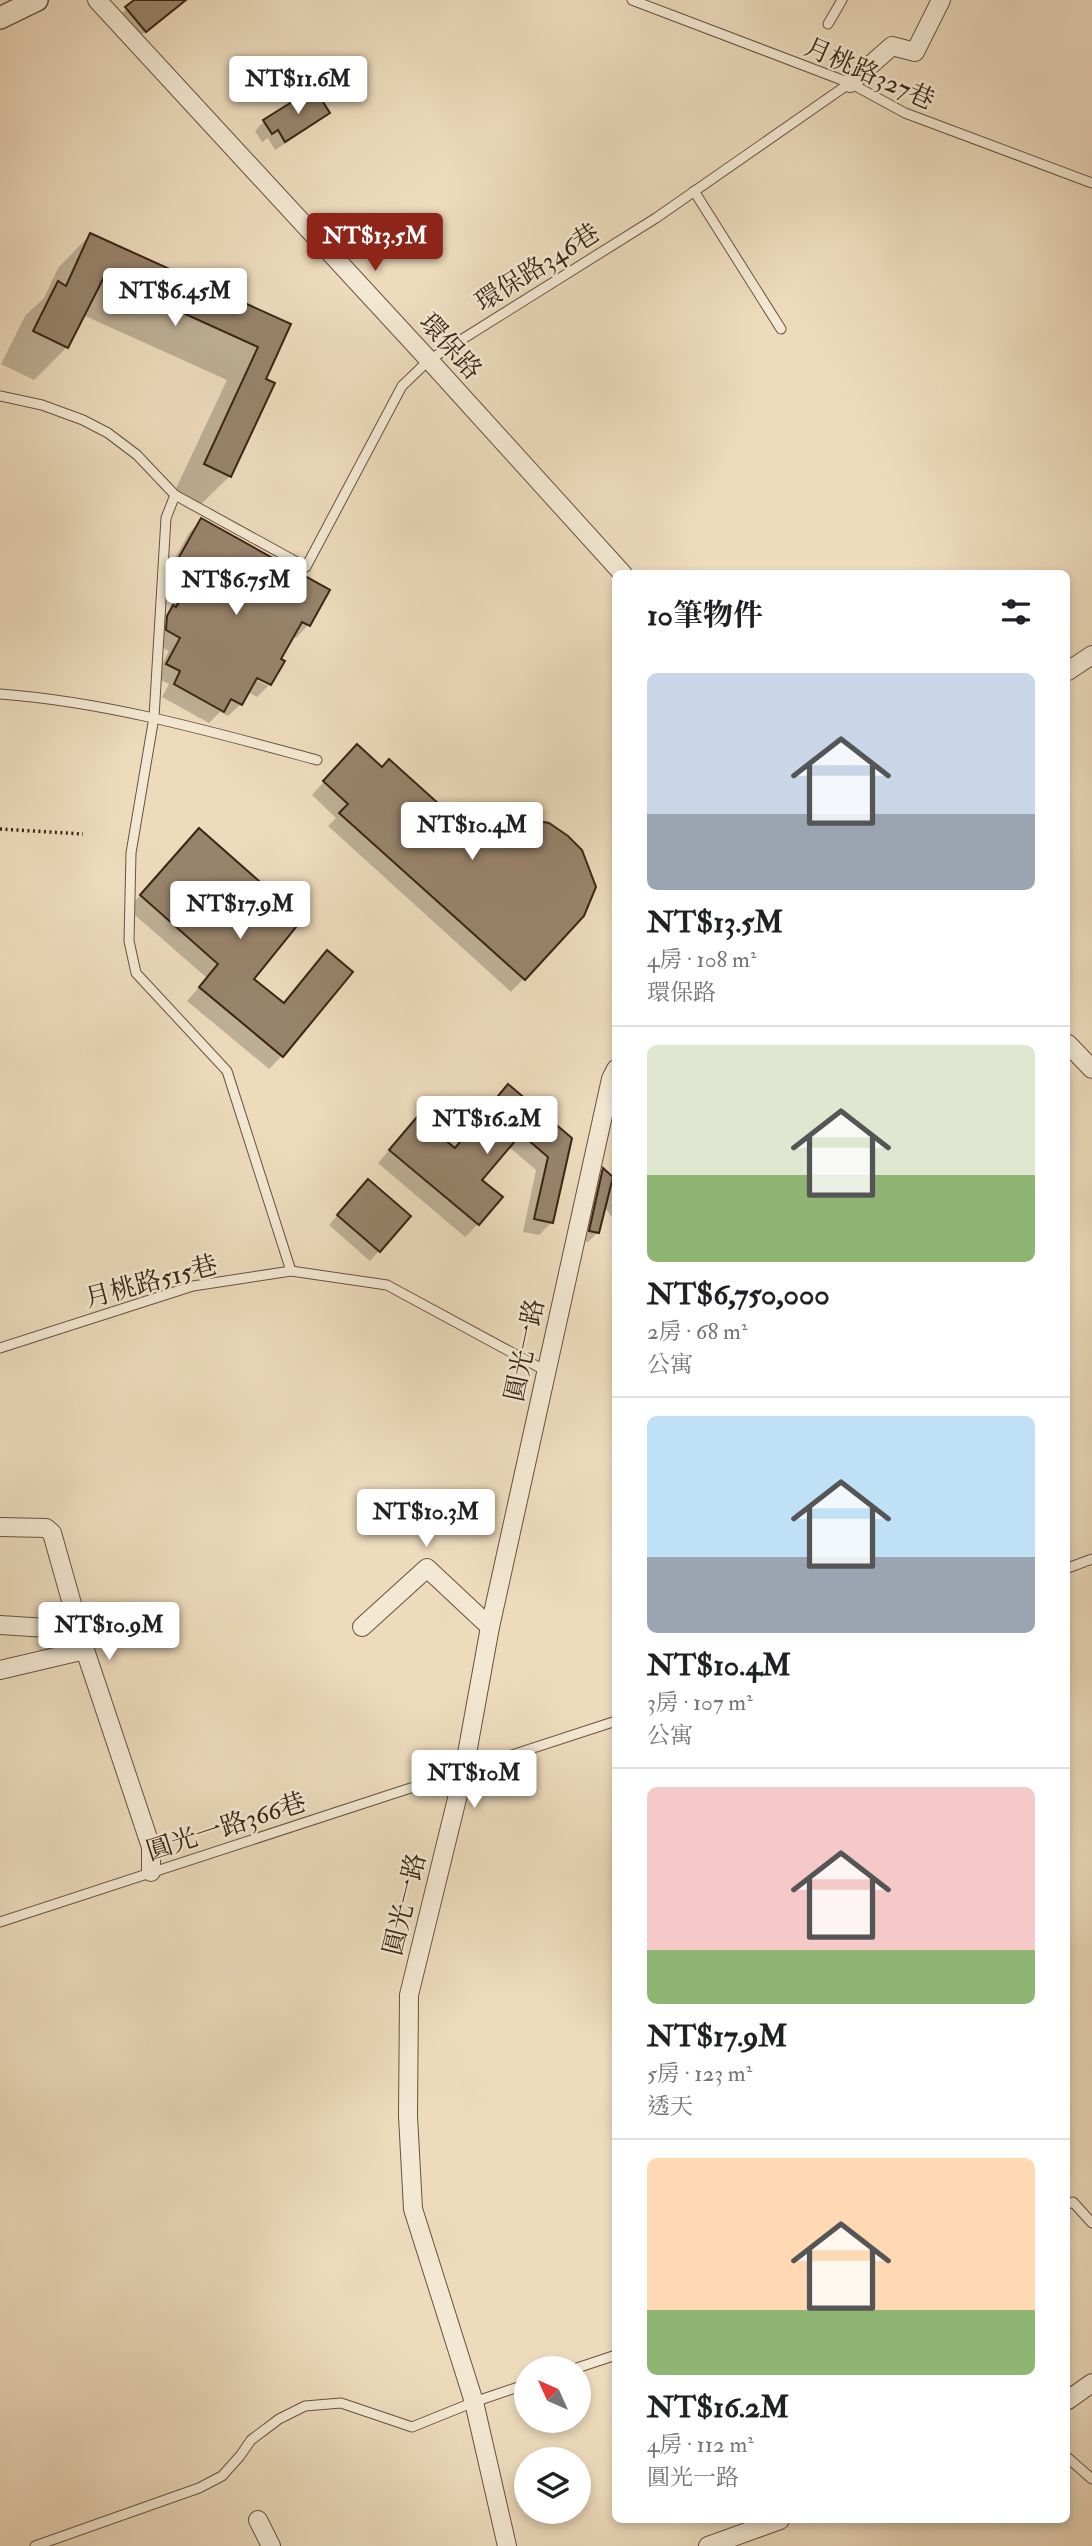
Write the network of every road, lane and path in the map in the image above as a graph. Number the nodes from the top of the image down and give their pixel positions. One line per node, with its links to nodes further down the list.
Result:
1 (37, 0): 6 (street)
2 (97, 0): 12 (street, 環保路)
3 (632, 0): 8 (lane, 月桃路327巷)
4 (842, 0): 7 (lane)
5 (941, 0): 8 (street)
6 (0, 18)
7 (828, 24)
8 (850, 83): 9 (lane, 月桃路327巷); 10 (lane, 環保路346巷)
9 (1092, 183)
10 (694, 191): 11 (lane); 12 (lane, 環保路346巷)
11 (781, 329)
12 (429, 360): 14 (lane, 環保路346巷); 15 (street, 環保路)
13 (1, 398): 14 (lane)
14 (175, 495): 19 (lane)
15 (619, 570)
16 (1092, 654): 17 (street)
17 (1070, 670)
18 (0, 694): 19 (lane)
19 (154, 717): 20 (lane); 26 (lane)
20 (317, 760)
21 (0, 829): 22 (path)
22 (83, 834)
23 (1070, 1046): 24 (street)
24 (1092, 1069)
25 (612, 1077): 28 (street, 圓光一路)
26 (291, 1271): 27 (lane, 月桃路515巷); 28 (lane, 月桃路515巷)
27 (0, 1348)
28 (546, 1371): 34 (street, 圓光一路)
29 (0, 1527): 35 (street)
30 (1092, 1559): 31 (lane)
31 (1070, 1567)
32 (0, 1625): 35 (street)
33 (362, 1627): 34 (street)
34 (490, 1627): 39 (street, 圓光一路)
35 (79, 1630): 36 (street)
36 (85, 1650): 37 (street); 40 (street)
37 (0, 1670)
38 (612, 1722): 39 (lane, 圓光一路366巷)
39 (464, 1770): 40 (lane, 圓光一路366巷); 49 (street, 圓光一路)
40 (151, 1872): 41 (lane, 圓光一路366巷)
41 (0, 1922)
42 (1070, 2203): 43 (lane)
43 (1092, 2223)
44 (612, 2356): 45 (lane)
45 (592, 2363)
46 (1092, 2383): 48 (street)
47 (514, 2389): 49 (lane)
48 (1070, 2399)
49 (474, 2402): 54 (lane); 56 (street, 圓光一路)
50 (1070, 2460): 51 (lane)
51 (1092, 2479)
52 (258, 2520): 55 (street)
53 (772, 2523): 57 (street)
54 (35, 2546)
55 (271, 2546)
56 (507, 2546)
57 (708, 2546)

